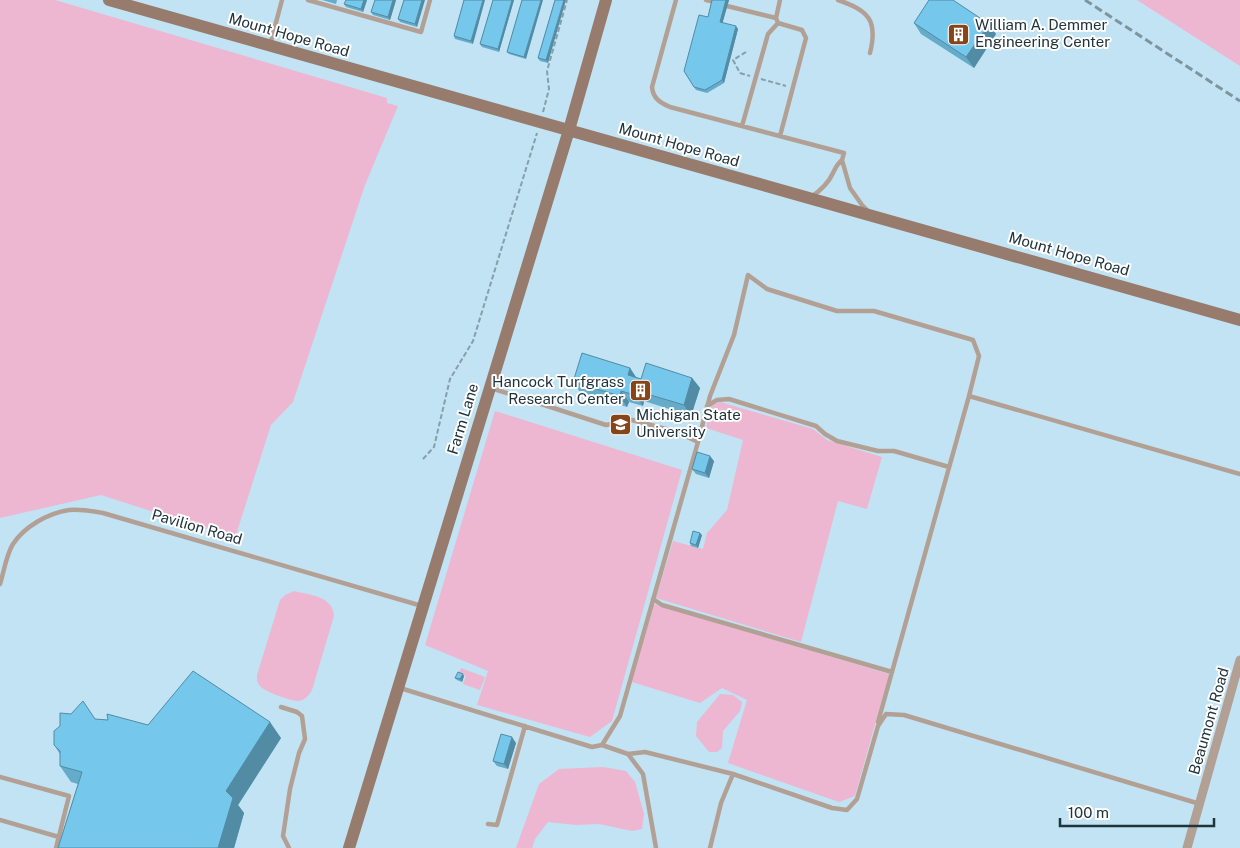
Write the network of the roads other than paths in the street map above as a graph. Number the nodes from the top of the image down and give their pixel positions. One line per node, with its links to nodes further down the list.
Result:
1 (109, 0): 13 (street, Mount Hope Road)
2 (282, 0): 13 (lane)
3 (308, 0): 4 (lane)
4 (430, 0)
5 (606, 0): 16 (street, Farm Lane)
6 (676, 0): 15 (lane)
7 (706, 0): 10 (lane)
8 (780, 0): 12 (lane)
9 (838, 0): 14 (lane)
10 (714, 2)
11 (727, 6): 12 (lane)
12 (777, 20): 15 (lane); 17 (lane)
13 (270, 46): 16 (street, Mount Hope Road)
14 (870, 53)
15 (742, 126): 17 (lane)
16 (569, 130): 19 (street, Mount Hope Road); 22 (street, Farm Lane)
17 (780, 136): 18 (lane)
18 (842, 160): 19 (lane); 20 (lane)
19 (809, 198): 20 (street, Mount Hope Road)
20 (876, 217): 21 (street, Mount Hope Road)
21 (1240, 320)
22 (490, 387): 25 (lane); 30 (street, Farm Lane)
23 (969, 396): 24 (lane); 26 (lane); 27 (lane)
24 (707, 406): 25 (lane); 26 (lane)
25 (698, 442): 29 (lane)
26 (949, 467): 32 (lane)
27 (1240, 474)
28 (0, 584): 30 (lane, Pavilion Road)
29 (653, 599): 32 (lane); 37 (lane)
30 (422, 606): 33 (street, Farm Lane)
31 (1240, 664): 41 (street, Beaumont Road)
32 (892, 672): 36 (lane)
33 (397, 687): 35 (lane); 47 (street, Farm Lane)
34 (281, 707): 46 (lane)
35 (525, 726): 37 (lane); 43 (lane)
36 (878, 726): 39 (lane); 41 (lane)
37 (602, 745): 38 (lane)
38 (628, 754): 39 (lane); 48 (lane)
39 (733, 774): 49 (lane)
40 (0, 777): 44 (lane)
41 (1200, 804): 50 (street, Beaumont Road)
42 (0, 820): 44 (lane)
43 (488, 824)
44 (58, 838): 45 (lane)
45 (56, 848)
46 (290, 848)
47 (349, 848)
48 (656, 848)
49 (710, 848)
50 (1188, 848)

